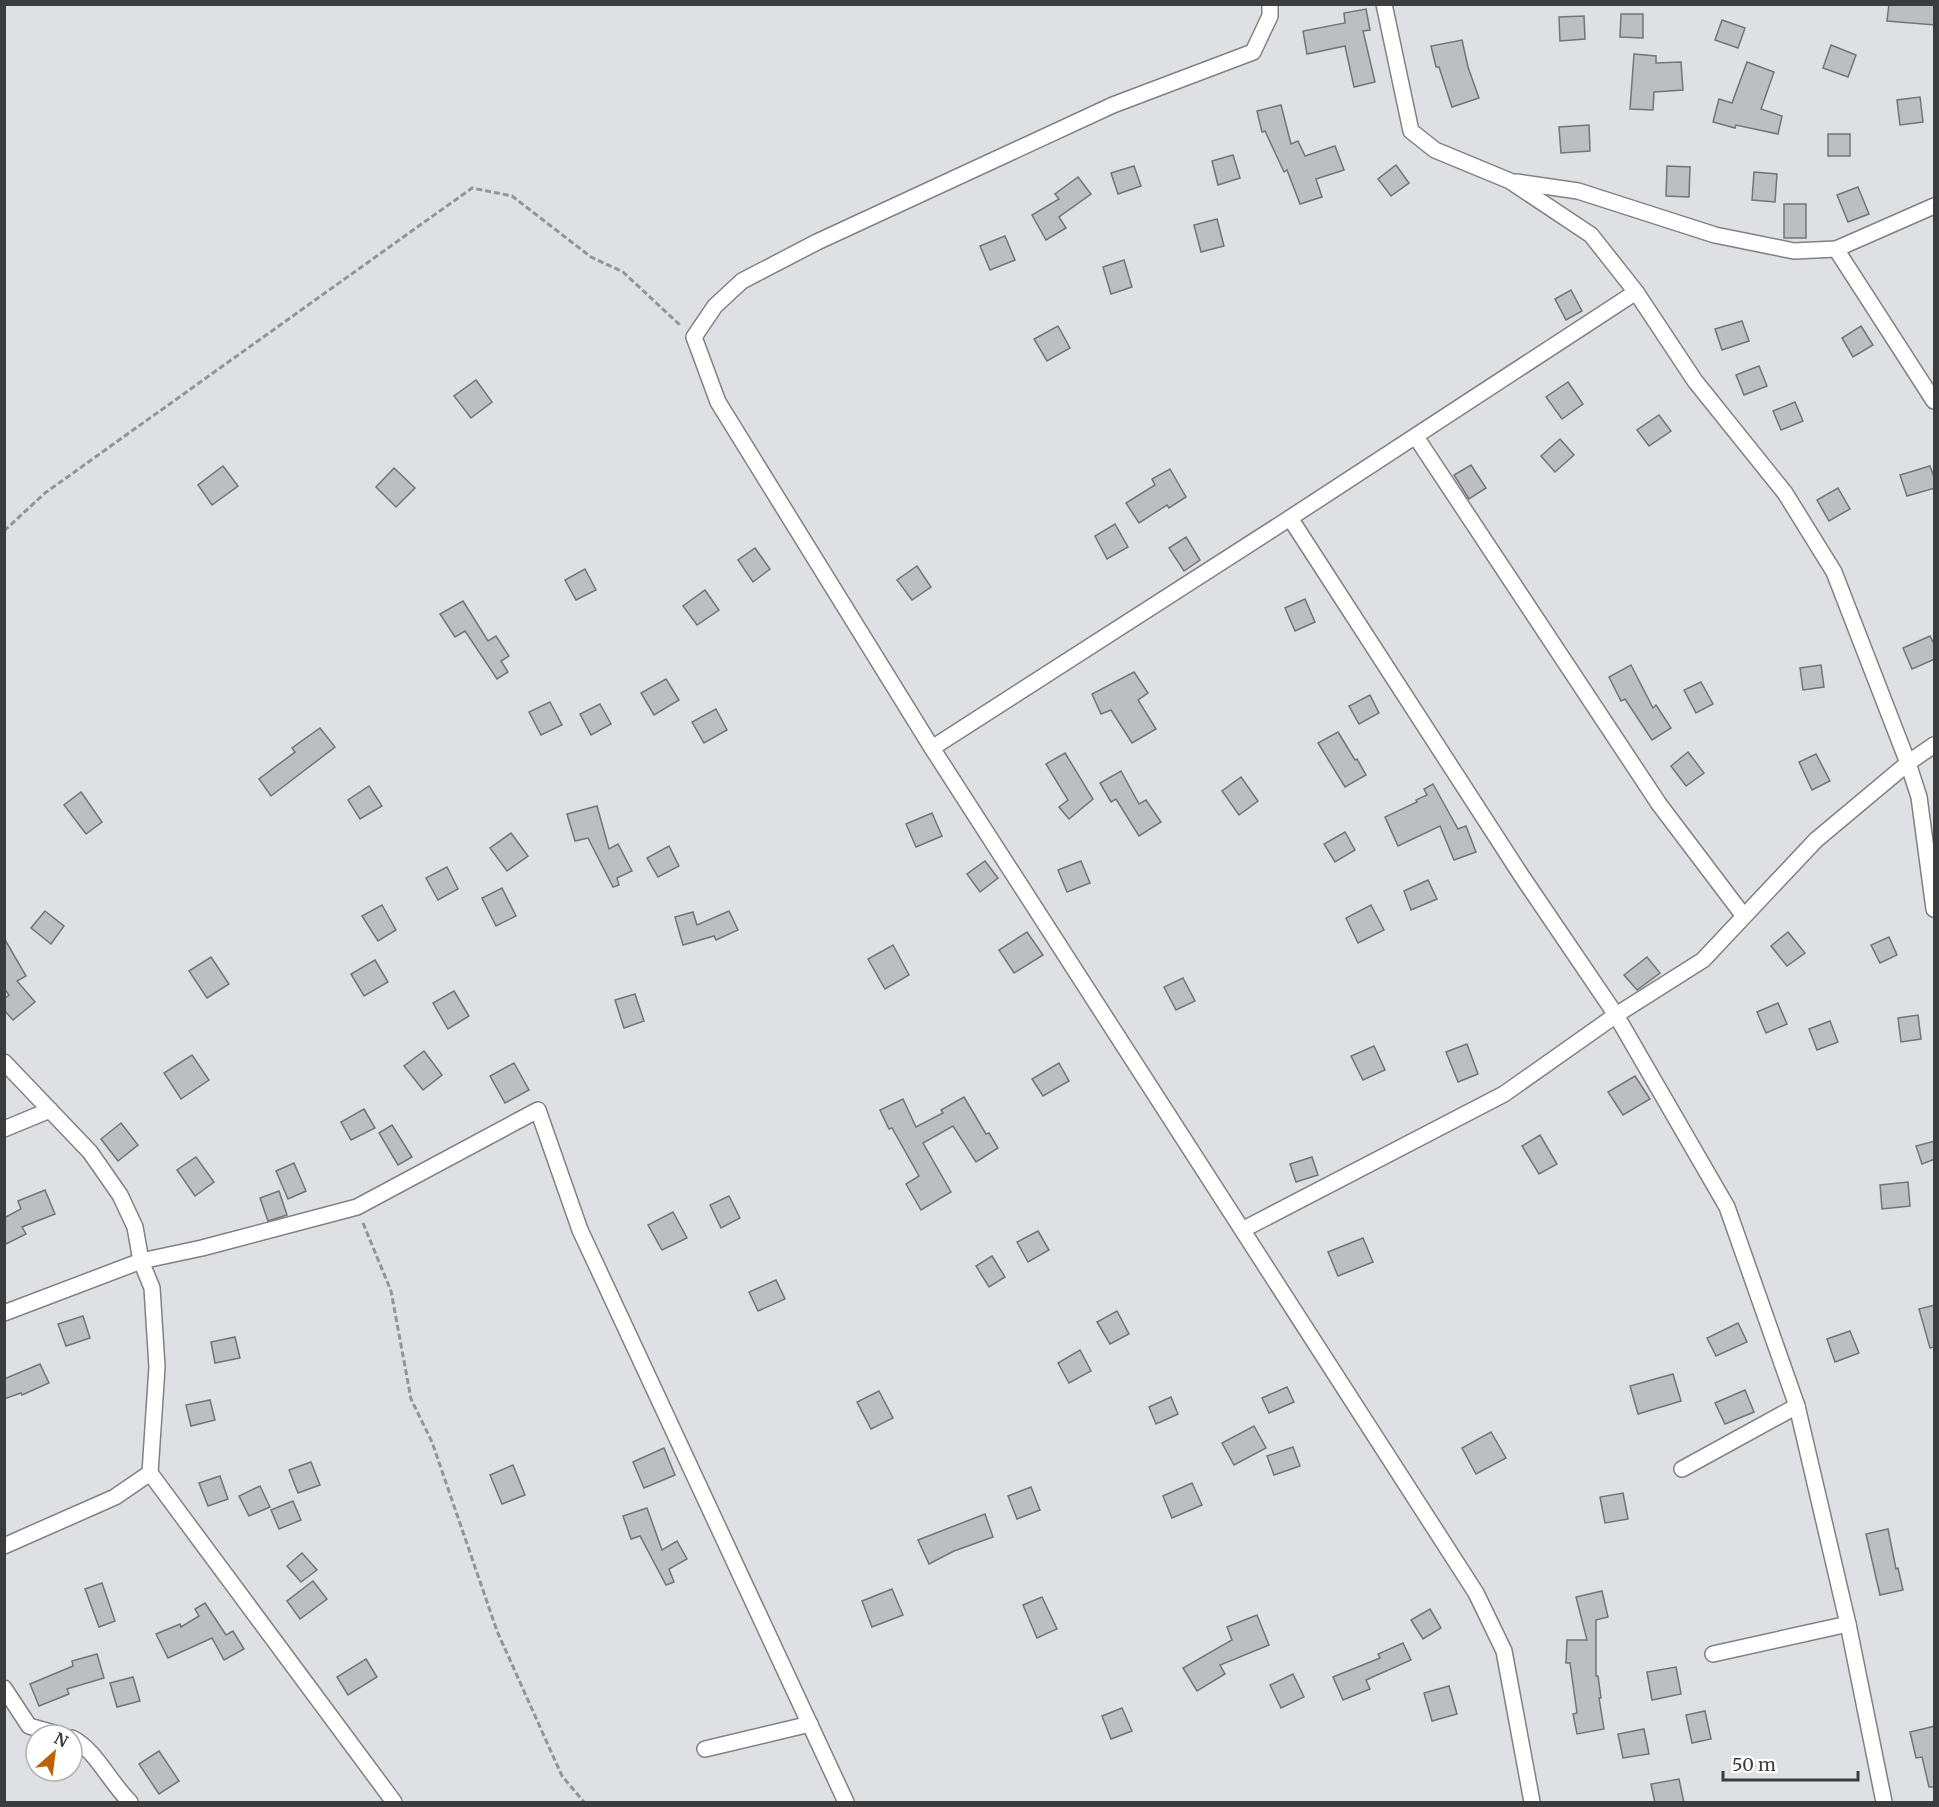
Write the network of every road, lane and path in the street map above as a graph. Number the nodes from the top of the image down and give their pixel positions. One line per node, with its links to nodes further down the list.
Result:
1 (1270, 4): 7 (street)
2 (1384, 4): 3 (street)
3 (1510, 181): 5 (street); 6 (street)
4 (1935, 206): 5 (street)
5 (1836, 249): 8 (street)
6 (1636, 292): 9 (street); 14 (street)
7 (694, 337): 11 (path); 13 (street)
8 (1935, 401)
9 (1416, 437): 10 (street); 16 (street)
10 (1290, 518): 13 (street); 17 (street)
11 (4, 531)
12 (1935, 745): 14 (street)
13 (933, 748): 22 (street)
14 (1908, 763): 15 (street); 16 (street)
15 (1935, 909)
16 (1743, 915): 17 (street)
17 (1616, 1016): 22 (street); 25 (street)
18 (4, 1062): 19 (street)
19 (50, 1110): 20 (street); 23 (street)
20 (4, 1129)
21 (357, 1207): 23 (street); 33 (street); 38 (path)
22 (1244, 1228): 40 (street)
23 (141, 1261): 24 (street); 27 (street)
24 (4, 1313)
25 (1797, 1406): 26 (street); 29 (street)
26 (1682, 1469)
27 (150, 1473): 28 (street); 37 (street)
28 (4, 1546)
29 (1848, 1624): 30 (street); 41 (street)
30 (1713, 1654)
31 (4, 1688): 32 (street)
32 (27, 1723)
33 (810, 1724): 35 (street); 39 (street)
34 (84, 1747): 36 (street)
35 (705, 1749)
36 (130, 1803)
37 (394, 1803)
38 (584, 1803)
39 (846, 1803)
40 (1532, 1803)
41 (1884, 1803)

